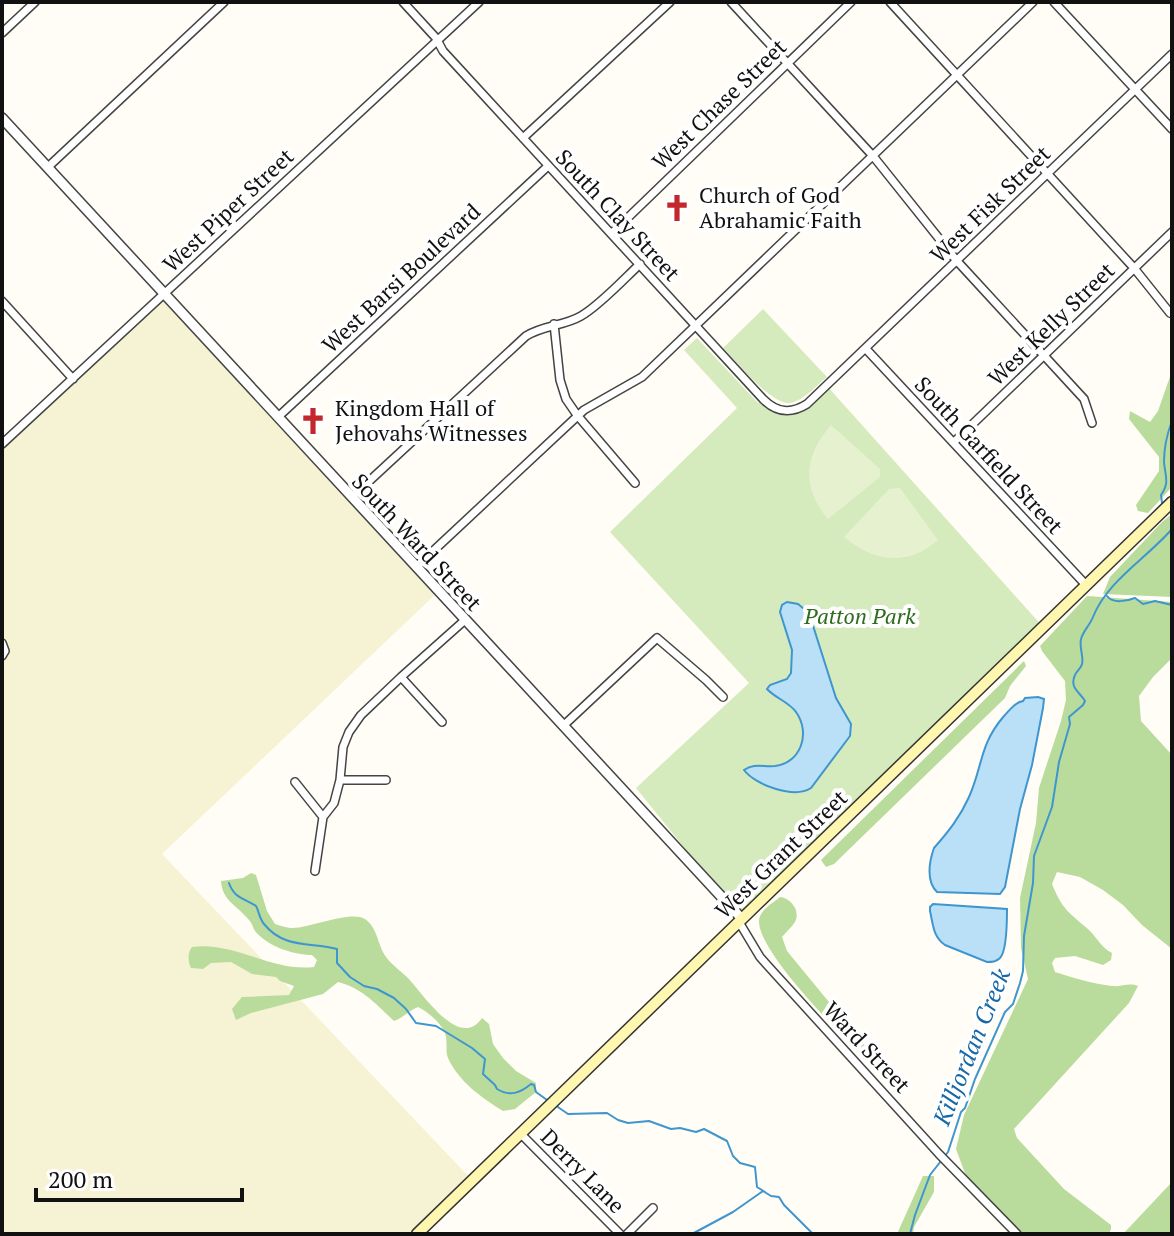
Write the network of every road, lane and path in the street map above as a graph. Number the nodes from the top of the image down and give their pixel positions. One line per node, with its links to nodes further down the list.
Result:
1 (35, 2): 11 (street)
2 (403, 2): 12 (street, South Clay Street)
3 (479, 2): 12 (street, West Piper Street)
4 (670, 2): 19 (street)
5 (731, 2): 14 (street)
6 (851, 2): 14 (street, West Chase Street)
7 (890, 2): 15 (street)
8 (1033, 2): 15 (street)
9 (1054, 2): 16 (street)
10 (222, 3): 22 (street)
11 (2, 33)
12 (437, 41): 19 (street, South Clay Street); 29 (street, West Piper Street)
13 (1172, 54): 16 (street, West Fisk Street)
14 (788, 63): 20 (street); 25 (street, West Chase Street)
15 (957, 74): 20 (street); 23 (street)
16 (1135, 89): 18 (street); 23 (street, West Fisk Street)
17 (2, 118): 22 (street, South Ward Street)
18 (1172, 129)
19 (523, 138): 21 (street, South Clay Street)
20 (873, 156): 26 (street); 33 (street)
21 (548, 166): 25 (street, South Clay Street); 39 (street, West Barsi Boulevard)
22 (48, 167): 29 (street, South Ward Street)
23 (1048, 174): 26 (street, West Fisk Street); 28 (street)
24 (1172, 232): 28 (street, West Kelly Street)
25 (612, 233): 27 (street, South Clay Street)
26 (957, 261): 34 (street, West Fisk Street); 35 (street)
27 (640, 264): 32 (street); 33 (street, South Clay Street)
28 (1134, 268): 31 (street); 35 (street, West Kelly Street)
29 (165, 294): 36 (street, West Piper Street); 39 (street, South Ward Street)
30 (2, 301): 36 (street)
31 (1170, 313)
32 (554, 324): 38 (street); 44 (street)
33 (695, 326): 37 (street, South Clay Street); 38 (street)
34 (866, 349): 37 (street, West Fisk Street); 41 (street, South Garfield Street)
35 (1043, 356): 40 (street); 41 (street, West Kelly Street)
36 (73, 379): 42 (street, West Piper Street)
37 (833, 380)
38 (577, 415): 43 (street); 46 (street)
39 (278, 417): 44 (street, South Ward Street)
40 (1092, 423)
41 (954, 442): 47 (street, South Garfield Street)
42 (2, 444)
43 (635, 483)
44 (352, 497): 46 (street, South Ward Street)
45 (1172, 502): 47 (main road, West Grant Street)
46 (416, 567): 48 (street, South Ward Street)
47 (1086, 585): 60 (main road, West Grant Street)
48 (465, 620): 51 (street); 54 (street, South Ward Street)
49 (2, 643): 50 (street)
50 (2, 656)
51 (401, 677): 53 (street); 55 (street)
52 (723, 697): 54 (street)
53 (442, 722)
54 (563, 726): 60 (street, South Ward Street)
55 (340, 780): 56 (street); 58 (street)
56 (386, 780)
57 (295, 782): 58 (street)
58 (323, 817): 59 (street)
59 (315, 871)
60 (740, 920): 61 (main road, West Grant Street); 66 (street, Ward Street)
61 (520, 1133): 63 (main road, West Grant Street); 64 (street, Derry Lane)
62 (653, 1208): 65 (street, Derry Lane)
63 (417, 1234)
64 (620, 1234)
65 (627, 1234)
66 (1017, 1234)

